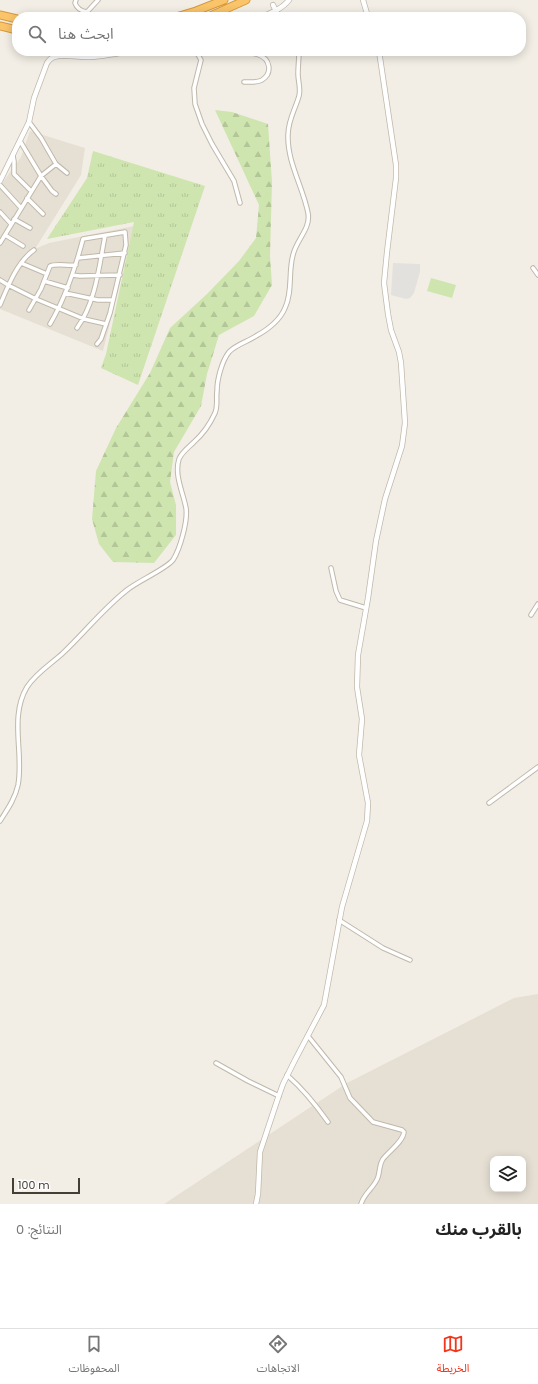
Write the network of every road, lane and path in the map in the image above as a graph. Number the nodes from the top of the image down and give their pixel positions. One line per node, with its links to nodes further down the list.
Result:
1 (76, 0): 2 (street)
2 (98, 0)
3 (224, 0): 9 (highway)
4 (246, 0): 10 (highway)
5 (289, 0): 8 (street)
6 (363, 0): 11 (street)
7 (273, 5): 8 (street)
8 (276, 11)
9 (193, 12)
10 (219, 12)
11 (367, 12)
12 (0, 15): 13 (highway)
13 (12, 19)
14 (0, 26): 15 (highway)
15 (12, 29)
16 (66, 56): 18 (street)
17 (66, 56): 24 (street)
18 (106, 56)
19 (198, 56): 35 (street)
20 (261, 56): 23 (street)
21 (299, 56): 80 (street)
22 (380, 56): 76 (street)
23 (244, 82)
24 (29, 122): 25 (street); 27 (street)
25 (20, 141): 26 (street); 29 (street)
26 (13, 156): 30 (street); 32 (street)
27 (56, 164): 28 (street); 29 (street)
28 (67, 173)
29 (41, 176): 32 (street); 33 (street)
30 (0, 181)
31 (0, 185): 36 (street)
32 (31, 191): 34 (street)
33 (56, 194)
34 (27, 198): 36 (street); 38 (street)
35 (240, 203)
36 (21, 208): 39 (street)
37 (0, 212): 40 (street)
38 (43, 214)
39 (14, 219): 40 (street); 41 (street)
40 (11, 224): 42 (street)
41 (30, 228)
42 (5, 235): 44 (street); 45 (street)
43 (105, 236): 47 (street); 48 (street); 49 (street)
44 (1, 240)
45 (24, 246)
46 (34, 250): 50 (street)
47 (125, 253): 48 (street); 56 (street)
48 (101, 254): 49 (street); 55 (street)
49 (78, 258): 51 (street)
50 (21, 263): 53 (street); 60 (street)
51 (76, 265): 53 (street); 54 (street)
52 (533, 268): 57 (street)
53 (47, 274): 59 (street)
54 (72, 275): 55 (street); 61 (street)
55 (97, 275): 56 (street); 64 (street)
56 (120, 275): 65 (street)
57 (538, 275)
58 (0, 280): 60 (street)
59 (44, 281): 61 (street); 63 (street)
60 (8, 285): 63 (street); 66 (street)
61 (68, 288): 62 (street)
62 (66, 293): 64 (street); 67 (street)
63 (36, 299): 67 (street); 68 (street)
64 (91, 299): 65 (street); 69 (street)
65 (113, 300): 71 (street)
66 (0, 304)
67 (60, 308): 69 (street); 70 (street)
68 (29, 310)
69 (84, 319): 71 (street); 72 (street)
70 (50, 324)
71 (106, 324): 73 (street)
72 (77, 328)
73 (97, 344)
74 (331, 568): 76 (street)
75 (538, 604): 77 (street)
76 (366, 608): 81 (street)
77 (531, 615)
78 (538, 767): 79 (street)
79 (489, 803)
80 (0, 822)
81 (339, 920): 82 (street); 83 (street)
82 (410, 960)
83 (308, 1036): 85 (street); 89 (street)
84 (216, 1063): 86 (street)
85 (288, 1075): 86 (street); 87 (street)
86 (280, 1096): 88 (street)
87 (328, 1122)
88 (256, 1204)
89 (361, 1204)

